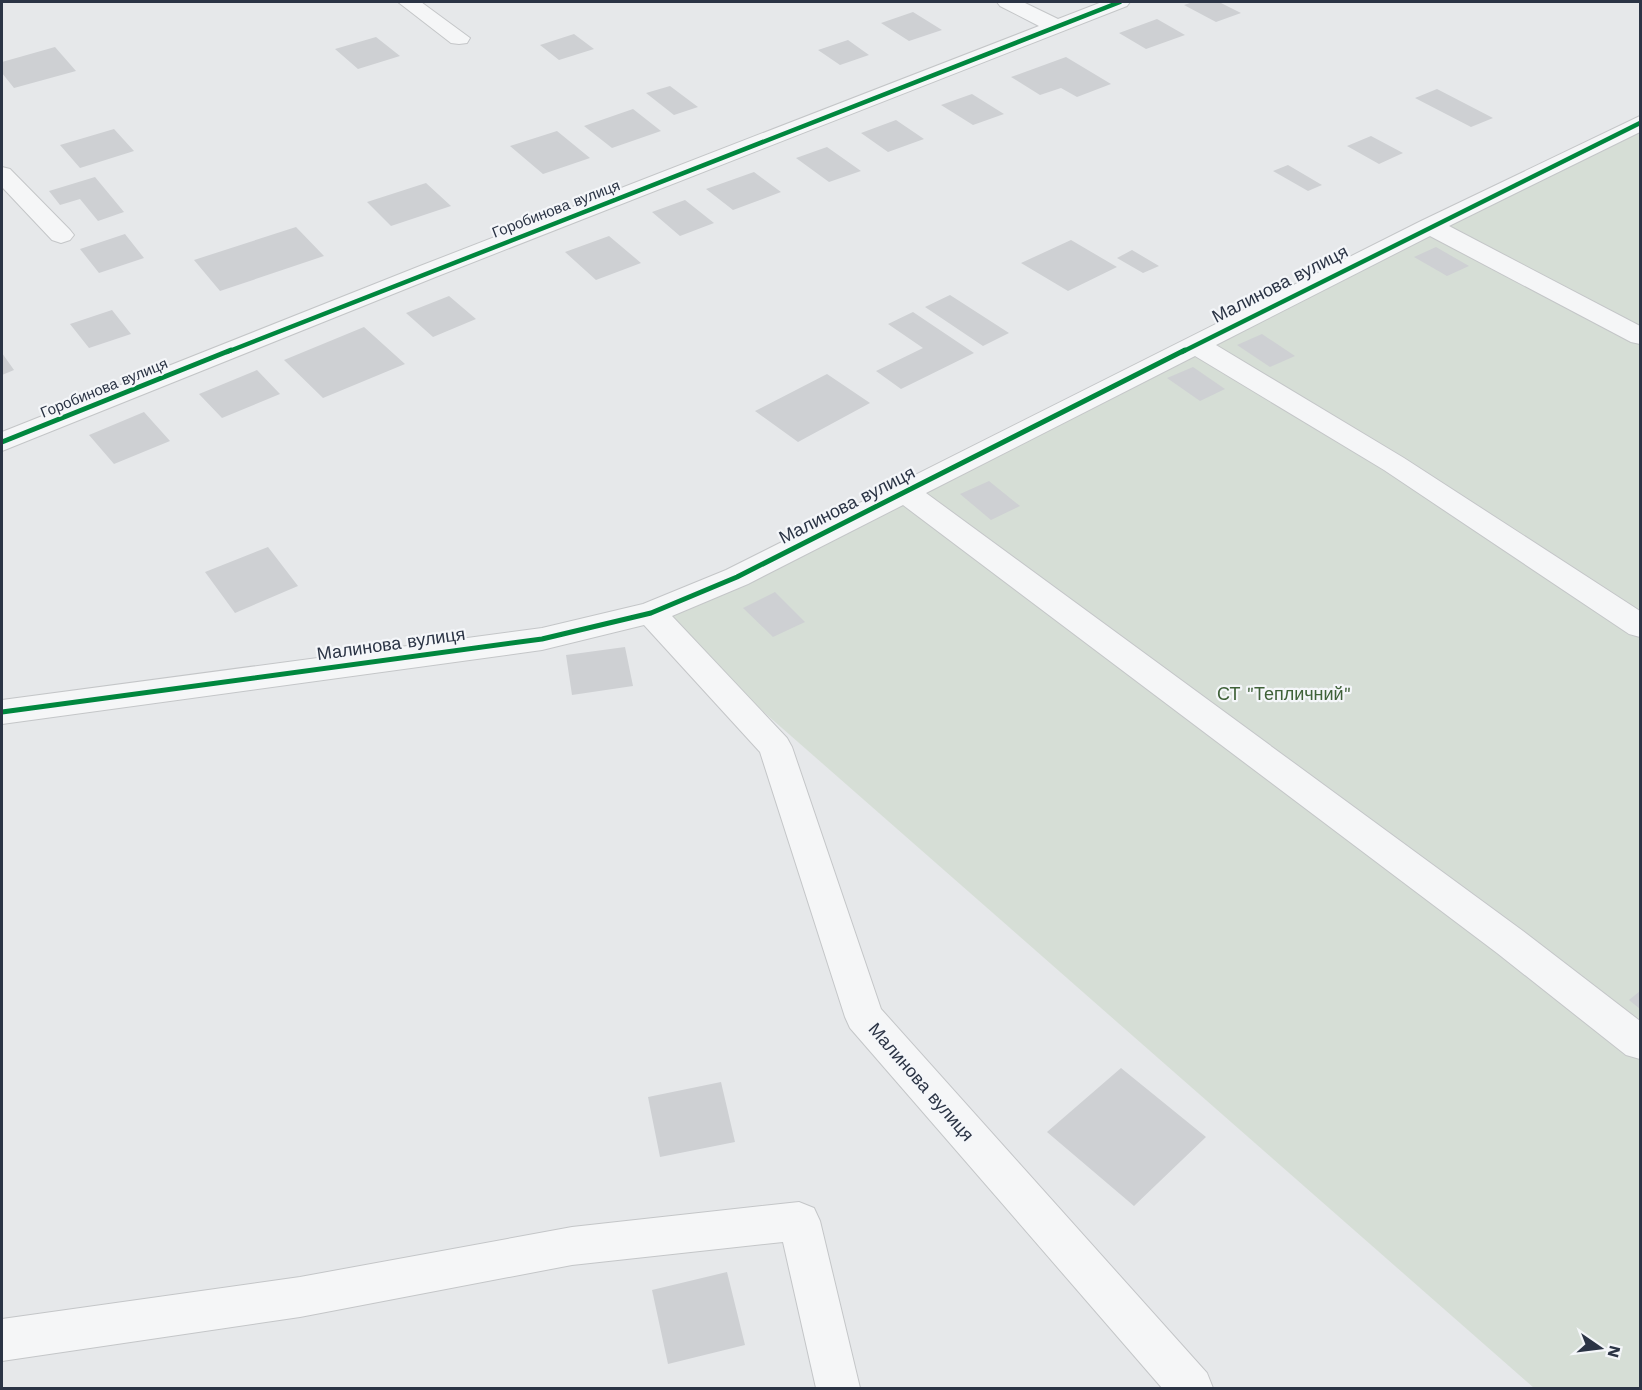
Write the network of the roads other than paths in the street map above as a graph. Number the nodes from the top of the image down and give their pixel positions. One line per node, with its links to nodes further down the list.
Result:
1 (408, 2): 5 (street)
2 (1007, 2): 4 (street)
3 (1120, 2): 4 (street, Горобинова вулиця)
4 (1056, 26): 12 (street, Горобинова вулиця)
5 (459, 38)
6 (1641, 123): 8 (street, Малинова вулиця)
7 (2, 174): 9 (street)
8 (1430, 226): 10 (street); 11 (street, Малинова вулиця)
9 (61, 235)
10 (1641, 336)
11 (1195, 344): 13 (street, Малинова вулиця); 15 (street)
12 (2, 442)
13 (905, 492): 14 (street, Малинова вулиця); 17 (street)
14 (651, 613): 16 (street, Малинова вулиця); 20 (street, Малинова вулиця)
15 (1641, 626)
16 (2, 712)
17 (1641, 1043)
18 (2, 1340): 19 (street)
19 (838, 1389)
20 (1191, 1389)

